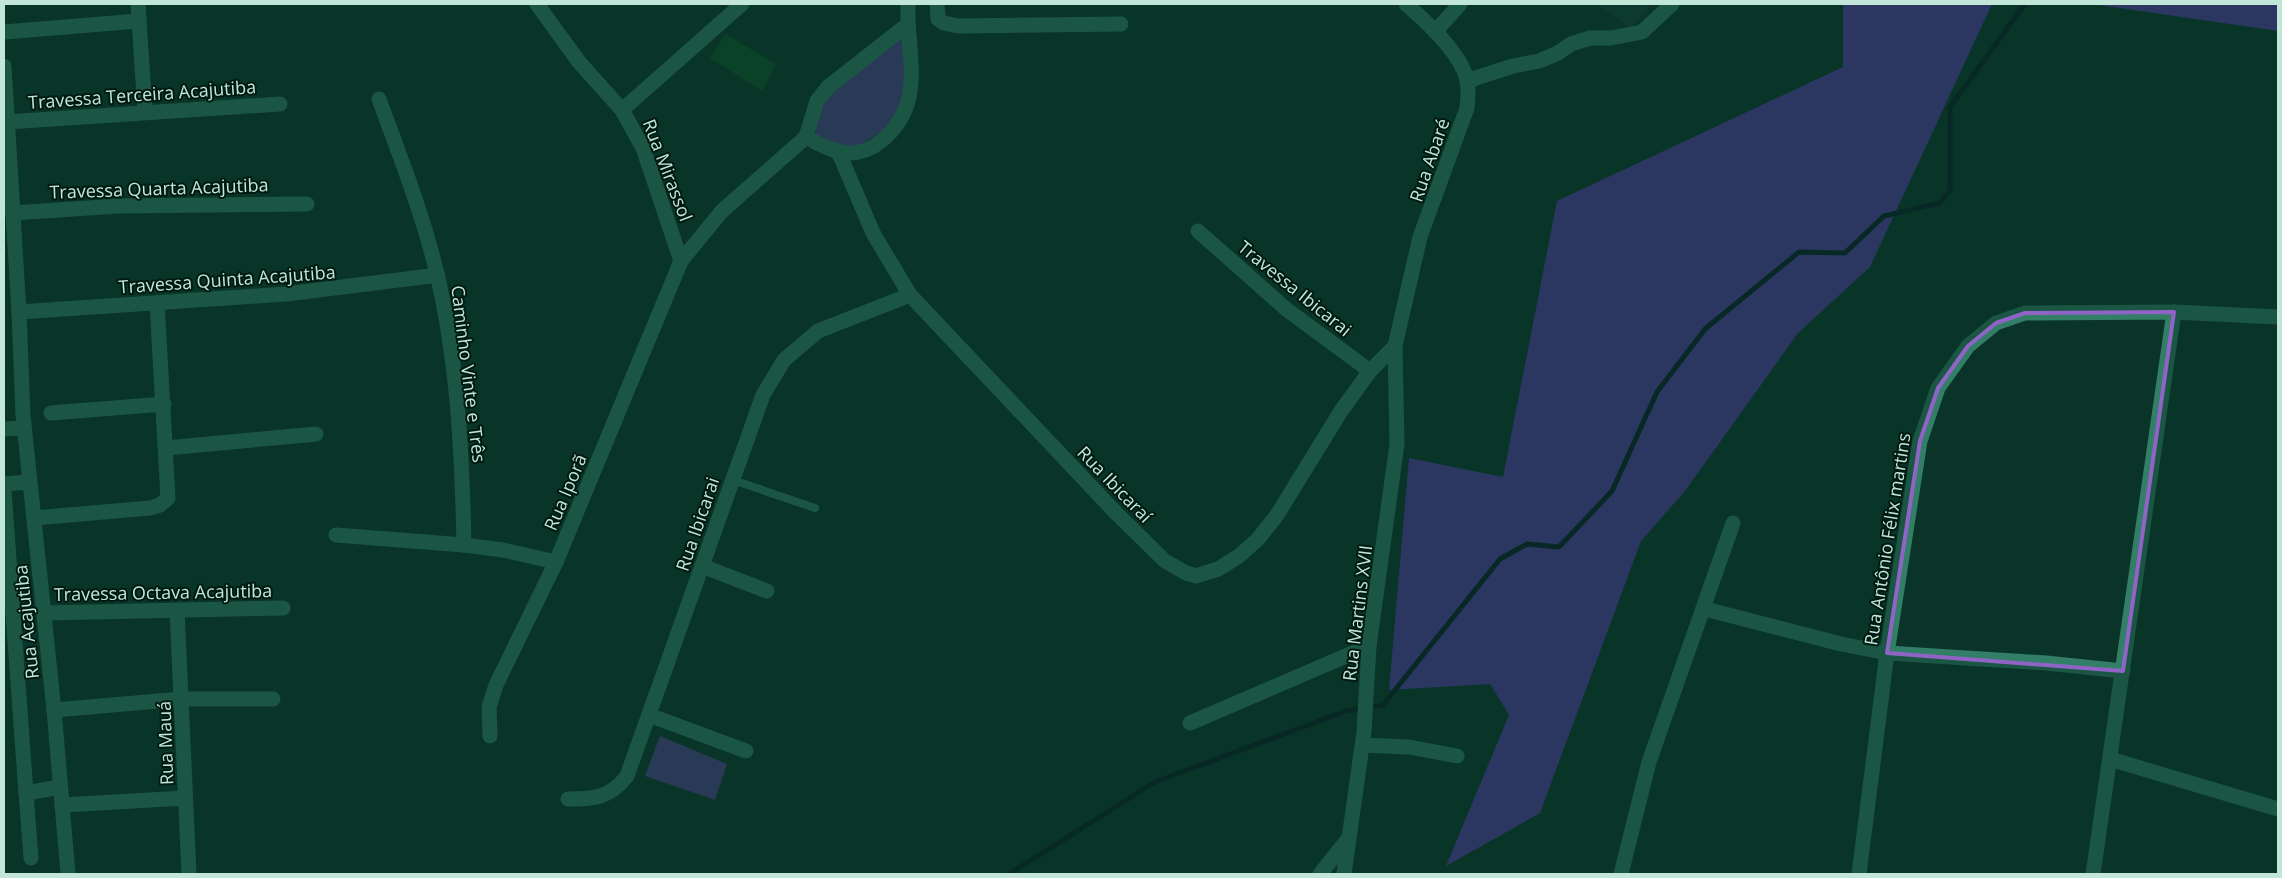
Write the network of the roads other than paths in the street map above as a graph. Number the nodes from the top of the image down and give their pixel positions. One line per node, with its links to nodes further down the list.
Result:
1 (138, 4): 9 (street)
2 (742, 4): 18 (street)
3 (908, 4): 11 (street)
4 (937, 4): 10 (street)
5 (1406, 4): 13 (street, Rua Abaré)
6 (1460, 4): 13 (street)
7 (1672, 4): 15 (street)
8 (544, 7): 18 (street, Rua Mirassol)
9 (138, 21): 12 (street); 19 (street)
10 (1121, 24)
11 (907, 25): 21 (street); 22 (street)
12 (4, 32)
13 (1435, 32): 15 (street, Rua Abaré)
14 (4, 66): 20 (street, Rua Acajutiba)
15 (1467, 81): 33 (street, Rua Abaré)
16 (379, 99): 27 (street, Caminho Vinte e Três)
17 (280, 104): 19 (street, Travessa Terceira Acajutiba)
18 (622, 110): 26 (street, Rua Mirassol)
19 (145, 112): 20 (street, Travessa Terceira Acajutiba)
20 (6, 126): 24 (street, Rua Acajutiba)
21 (806, 137): 22 (street); 26 (street, Rua Iporã)
22 (839, 153): 28 (street, Rua Ibicaraí)
23 (307, 204): 24 (street, Travessa Quarta Acajutiba)
24 (12, 213): 30 (street, Rua Acajutiba)
25 (1198, 231): 34 (street, Travessa Ibicarai)
26 (681, 261): 50 (street, Rua Iporã)
27 (438, 275): 29 (street, Travessa Quinta Acajutiba); 49 (street, Caminho Vinte e Três)
28 (910, 295): 34 (street, Rua Ibicaraí); 41 (street, Rua Ibicarai)
29 (157, 303): 30 (street, Travessa Quinta Acajutiba); 35 (street)
30 (19, 312): 37 (street, Rua Acajutiba)
31 (2174, 312): 32 (street, Rua Antônio Félix martins); 58 (street, Rua Antônio Félix martins); 59 (street)
32 (2278, 317)
33 (1395, 346): 34 (street, Rua Ibicaraí); 57 (street, Rua Martins XVII)
34 (1370, 371)
35 (164, 404): 36 (street); 40 (street)
36 (51, 412)
37 (24, 428): 38 (street); 42 (street, Rua Acajutiba)
38 (4, 429)
39 (316, 434): 40 (street)
40 (166, 448): 46 (street)
41 (733, 480): 45 (lane); 51 (street, Rua Ibicarai)
42 (29, 482): 43 (street); 46 (street, Rua Acajutiba)
43 (4, 484)
44 (4, 490): 71 (street)
45 (815, 508)
46 (34, 518): 56 (street, Rua Acajutiba)
47 (1733, 523): 54 (street)
48 (336, 535): 49 (street)
49 (464, 545): 50 (street)
50 (556, 562): 65 (street, Rua Iporã)
51 (702, 566): 52 (street); 63 (street, Rua Ibicarai)
52 (768, 591)
53 (283, 608): 55 (street, Travessa Octava Acajutiba)
54 (1704, 609): 58 (street); 82 (street)
55 (177, 610): 56 (street, Travessa Octava Acajutiba); 60 (street, Rua Mauá)
56 (44, 613): 62 (street, Rua Acajutiba)
57 (1369, 646): 64 (street); 66 (street, Rua Martins XVII)
58 (1887, 653): 59 (street); 83 (street, Rua Antônio Félix martins)
59 (2123, 671): 69 (street)
60 (182, 699): 61 (street); 62 (street); 72 (street, Rua Mauá)
61 (273, 699)
62 (54, 710): 70 (street, Rua Acajutiba)
63 (648, 715): 67 (street); 73 (street, Rua Ibicarai)
64 (1190, 723)
65 (490, 736)
66 (1364, 739): 68 (street); 76 (street, Rua Martins XVII)
67 (746, 751)
68 (1457, 756)
69 (2110, 759): 75 (street); 84 (street)
70 (60, 787): 71 (street); 74 (street, Rua Acajutiba)
71 (26, 792): 77 (street)
72 (186, 798): 74 (street); 79 (street, Rua Mauá)
73 (568, 799)
74 (62, 805): 78 (street, Rua Acajutiba)
75 (2278, 809)
76 (1349, 838): 80 (street); 81 (street, Rua Martins XVII)
77 (31, 858)
78 (68, 874)
79 (189, 874)
80 (1320, 874)
81 (1344, 874)
82 (1621, 874)
83 (1859, 874)
84 (2093, 874)

